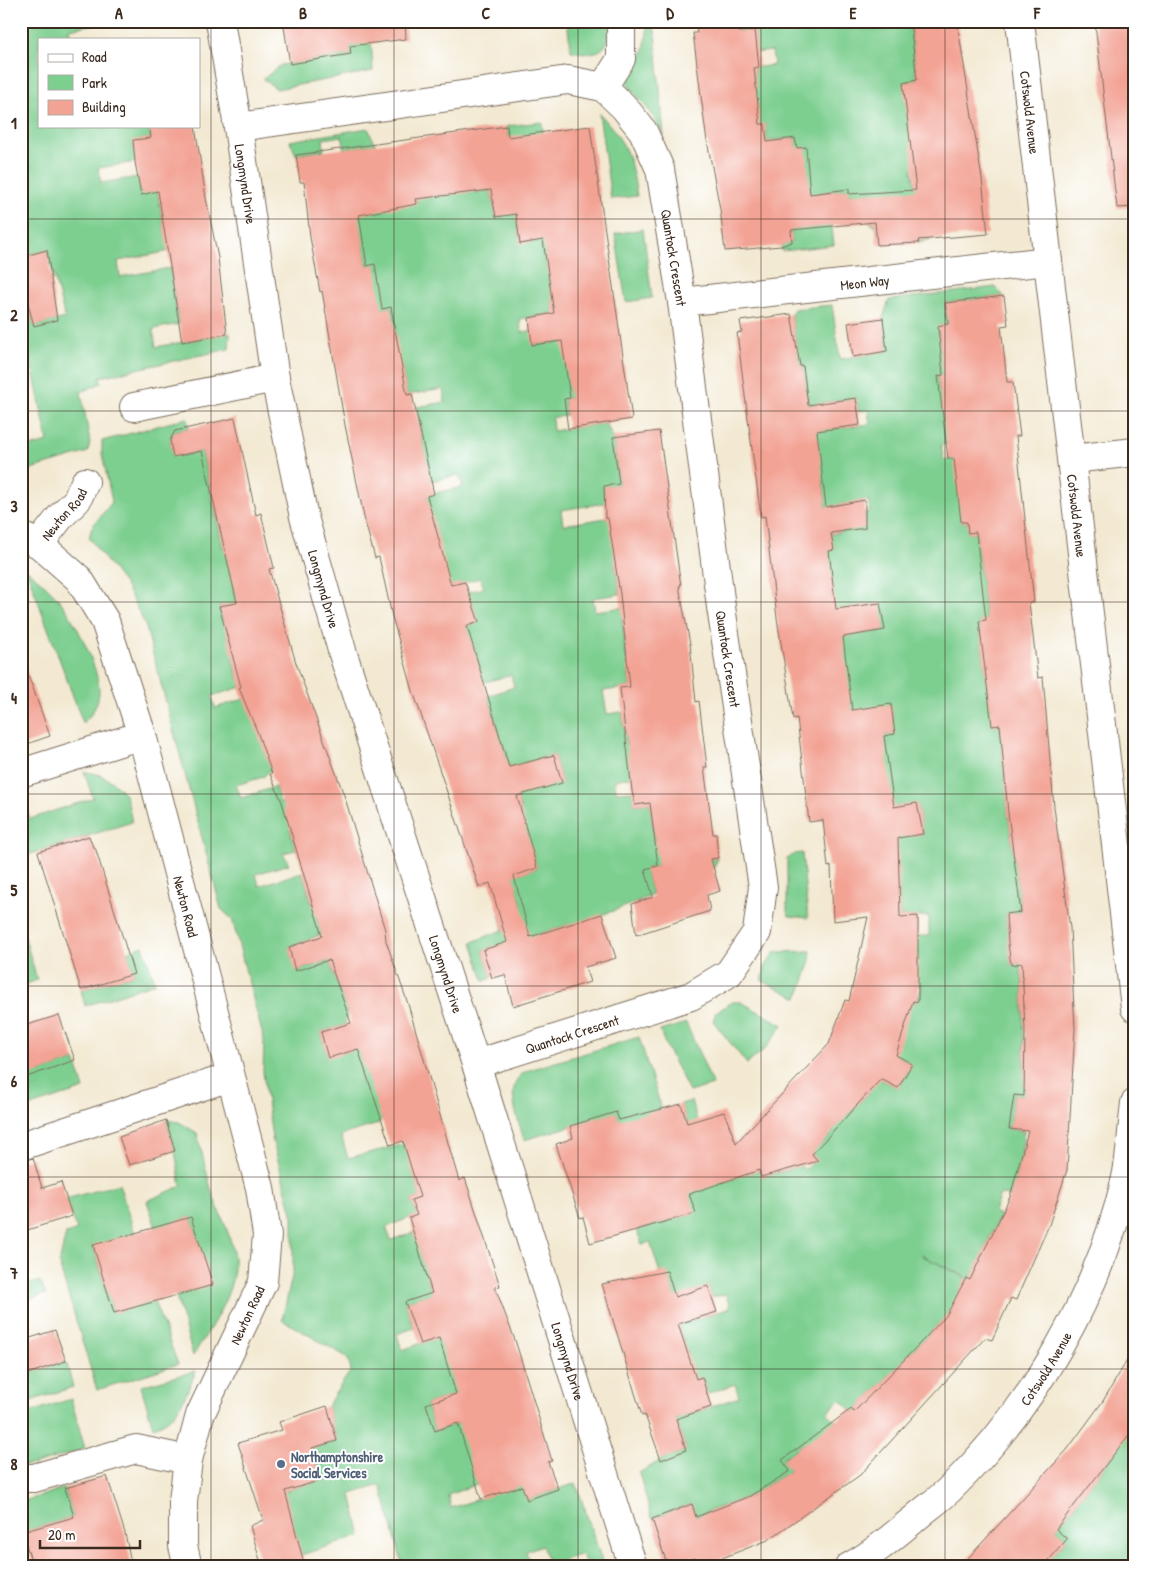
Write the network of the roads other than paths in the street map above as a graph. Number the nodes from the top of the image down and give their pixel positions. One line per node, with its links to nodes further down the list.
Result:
1 (220, 21): 5 (street, Longmynd Drive)
2 (621, 21): 4 (street)
3 (1020, 21): 6 (street, Cotswold Avenue)
4 (603, 87): 5 (street); 7 (street, Quantock Crescent)
5 (238, 127): 8 (street, Longmynd Drive)
6 (1048, 261): 7 (street, Meon Way); 11 (street, Cotswold Avenue)
7 (682, 302): 18 (street, Quantock Crescent)
8 (275, 378): 9 (street); 18 (street, Longmynd Drive)
9 (134, 407)
10 (1135, 452): 11 (street)
11 (1072, 459): 16 (street, Cotswold Avenue)
12 (85, 482): 13 (street, Newton Road)
13 (30, 540): 14 (street, Newton Road)
14 (142, 734): 15 (street); 19 (street, Newton Road)
15 (21, 773)
16 (1127, 875): 17 (street, Cotswold Avenue)
17 (1135, 1008)
18 (476, 1064): 25 (street, Longmynd Drive)
19 (230, 1076): 21 (street); 22 (street, Newton Road)
20 (1135, 1103): 26 (street, Cotswold Avenue)
21 (21, 1146)
22 (188, 1460): 23 (street); 24 (street, Newton Road)
23 (21, 1478)
24 (188, 1567)
25 (633, 1567)
26 (849, 1567)

